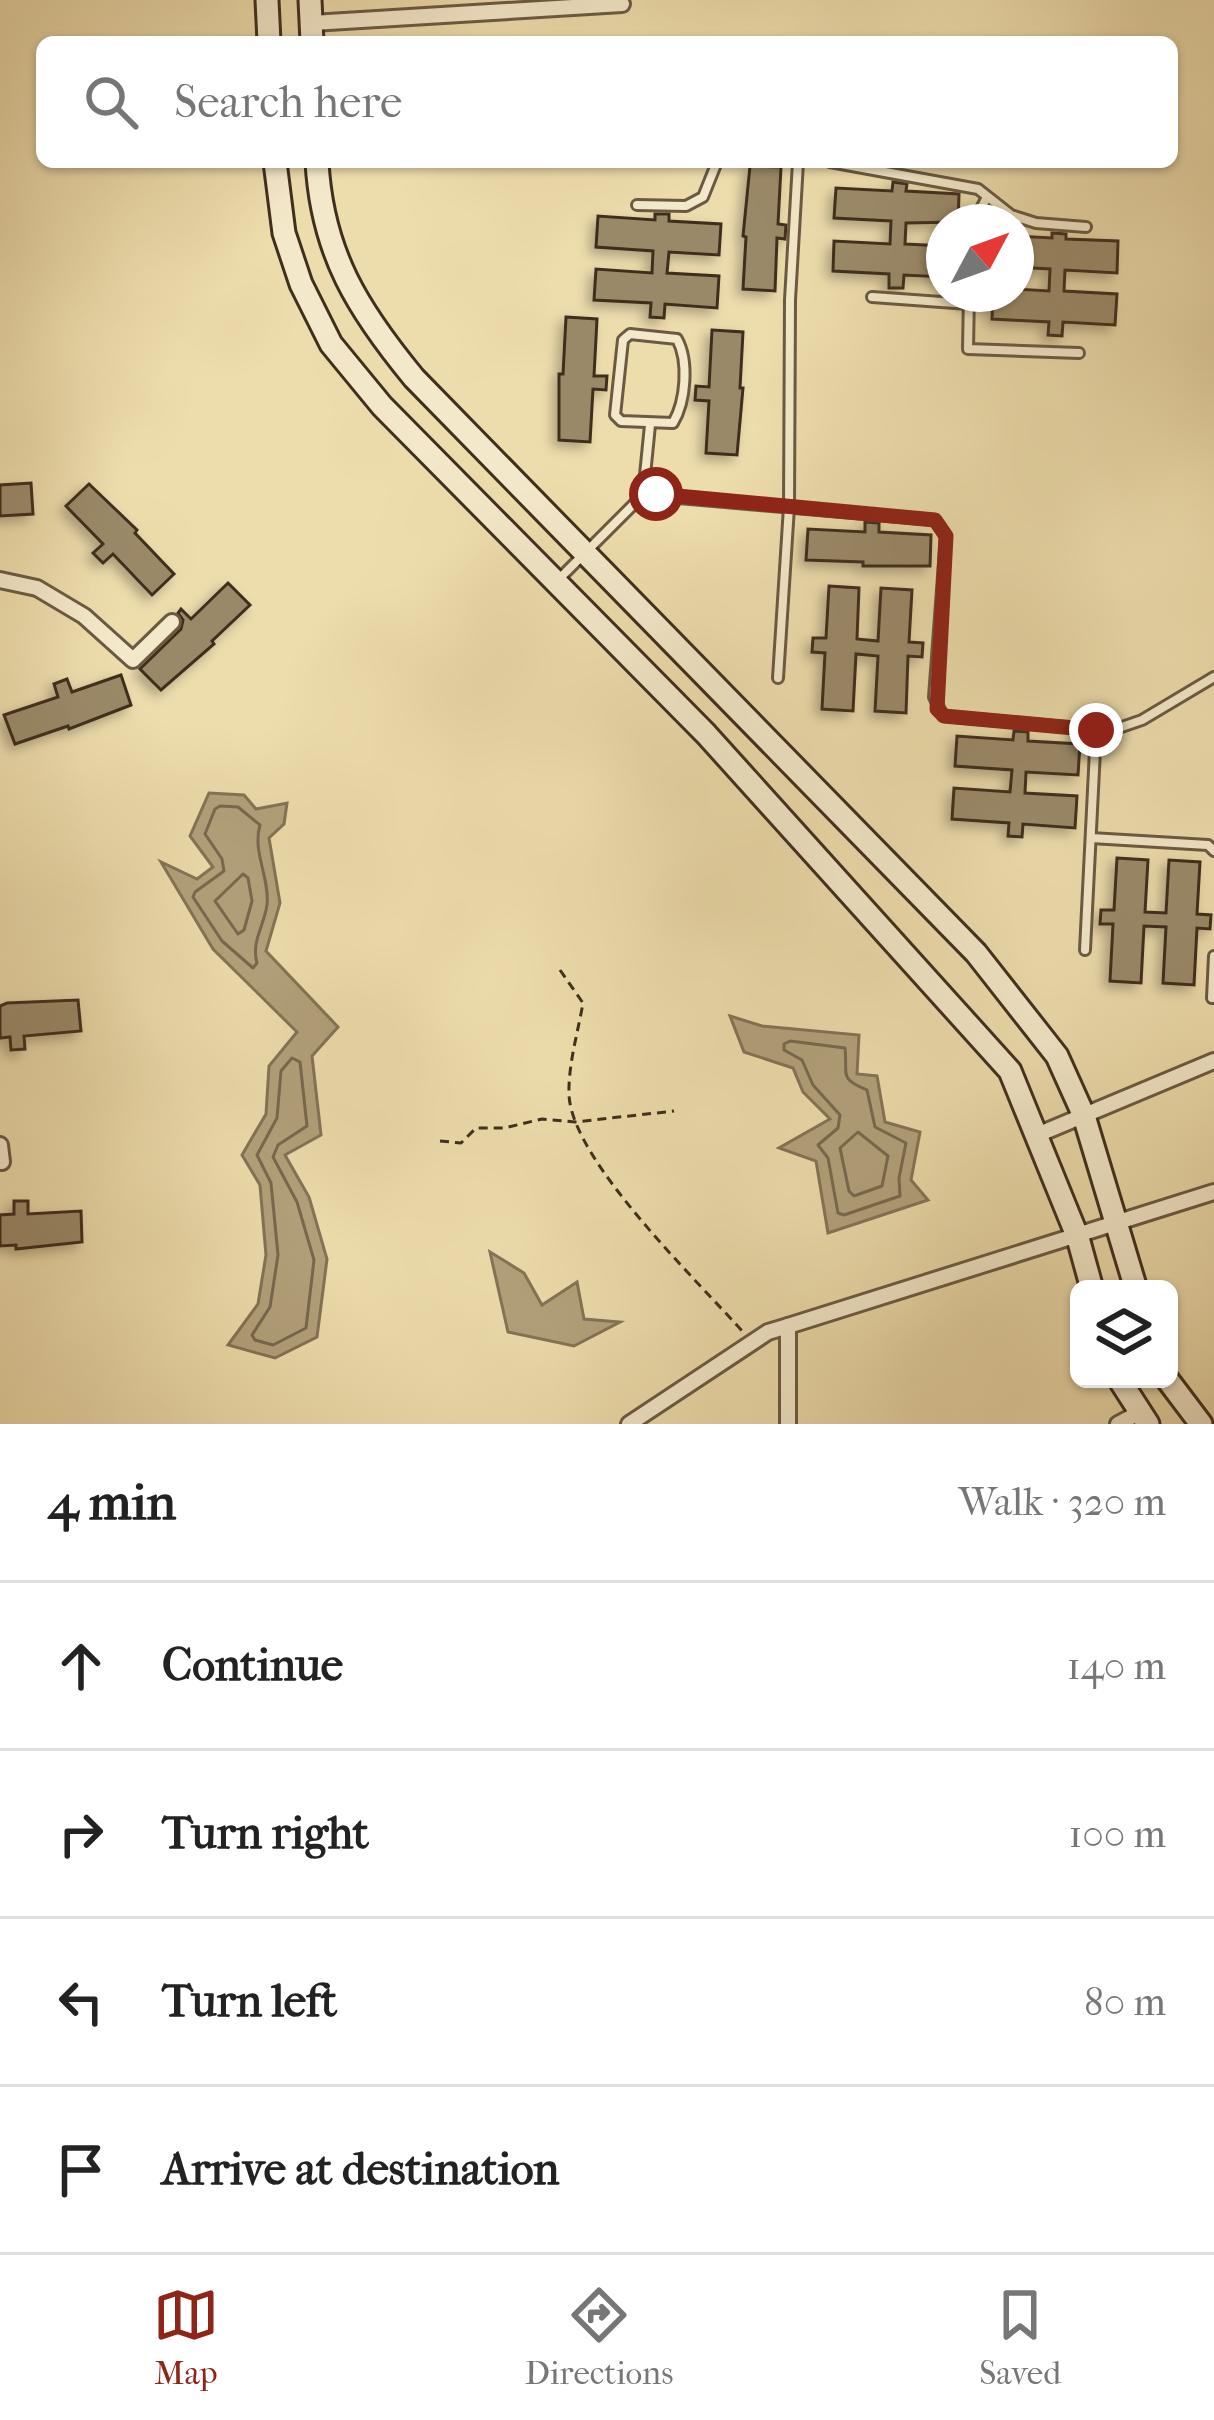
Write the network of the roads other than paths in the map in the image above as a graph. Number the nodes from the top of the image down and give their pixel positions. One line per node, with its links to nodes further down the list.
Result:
1 (291, 0): 4 (street)
2 (310, 0): 8 (street)
3 (412, 0): 7 (street)
4 (267, 1): 9 (street)
5 (622, 4): 6 (street)
6 (541, 5): 7 (street)
7 (413, 20): 8 (street)
8 (312, 33)
9 (269, 36)
10 (276, 168): 28 (street)
11 (318, 168): 26 (street)
12 (715, 168): 17 (lane)
13 (798, 168): 25 (lane)
14 (863, 168): 15 (lane)
15 (987, 197): 16 (lane); 18 (lane)
16 (983, 204)
17 (637, 205)
18 (1086, 226)
19 (872, 297): 20 (lane)
20 (926, 298)
21 (969, 312): 22 (lane)
22 (1079, 353)
23 (650, 425): 23 (lane); 24 (lane)
24 (644, 495): 25 (lane); 26 (lane)
25 (789, 506): 31 (lane); 32 (lane)
26 (586, 552): 28 (lane); 39 (street)
27 (0, 580): 29 (street)
28 (556, 582): 40 (street)
29 (172, 622)
30 (1214, 677): 32 (lane)
31 (778, 678)
32 (1096, 730): 33 (lane)
33 (1090, 838): 34 (lane); 35 (lane)
34 (1214, 850)
35 (1085, 950)
36 (1214, 956): 37 (lane)
37 (1212, 998)
38 (1214, 1060): 39 (street)
39 (1084, 1116): 40 (street); 44 (street)
40 (1037, 1136): 45 (street)
41 (0, 1145): 42 (street)
42 (2, 1162)
43 (1214, 1192): 44 (street)
44 (1118, 1224): 45 (street); 47 (street)
45 (1078, 1238): 46 (street); 48 (street)
46 (1090, 1280)
47 (1134, 1280)
48 (788, 1326): 52 (street); 53 (street)
49 (1125, 1388): 51 (street)
50 (1174, 1388): 55 (street)
51 (1143, 1418): 54 (street)
52 (629, 1424)
53 (788, 1424)
54 (1118, 1424)
55 (1201, 1424)

